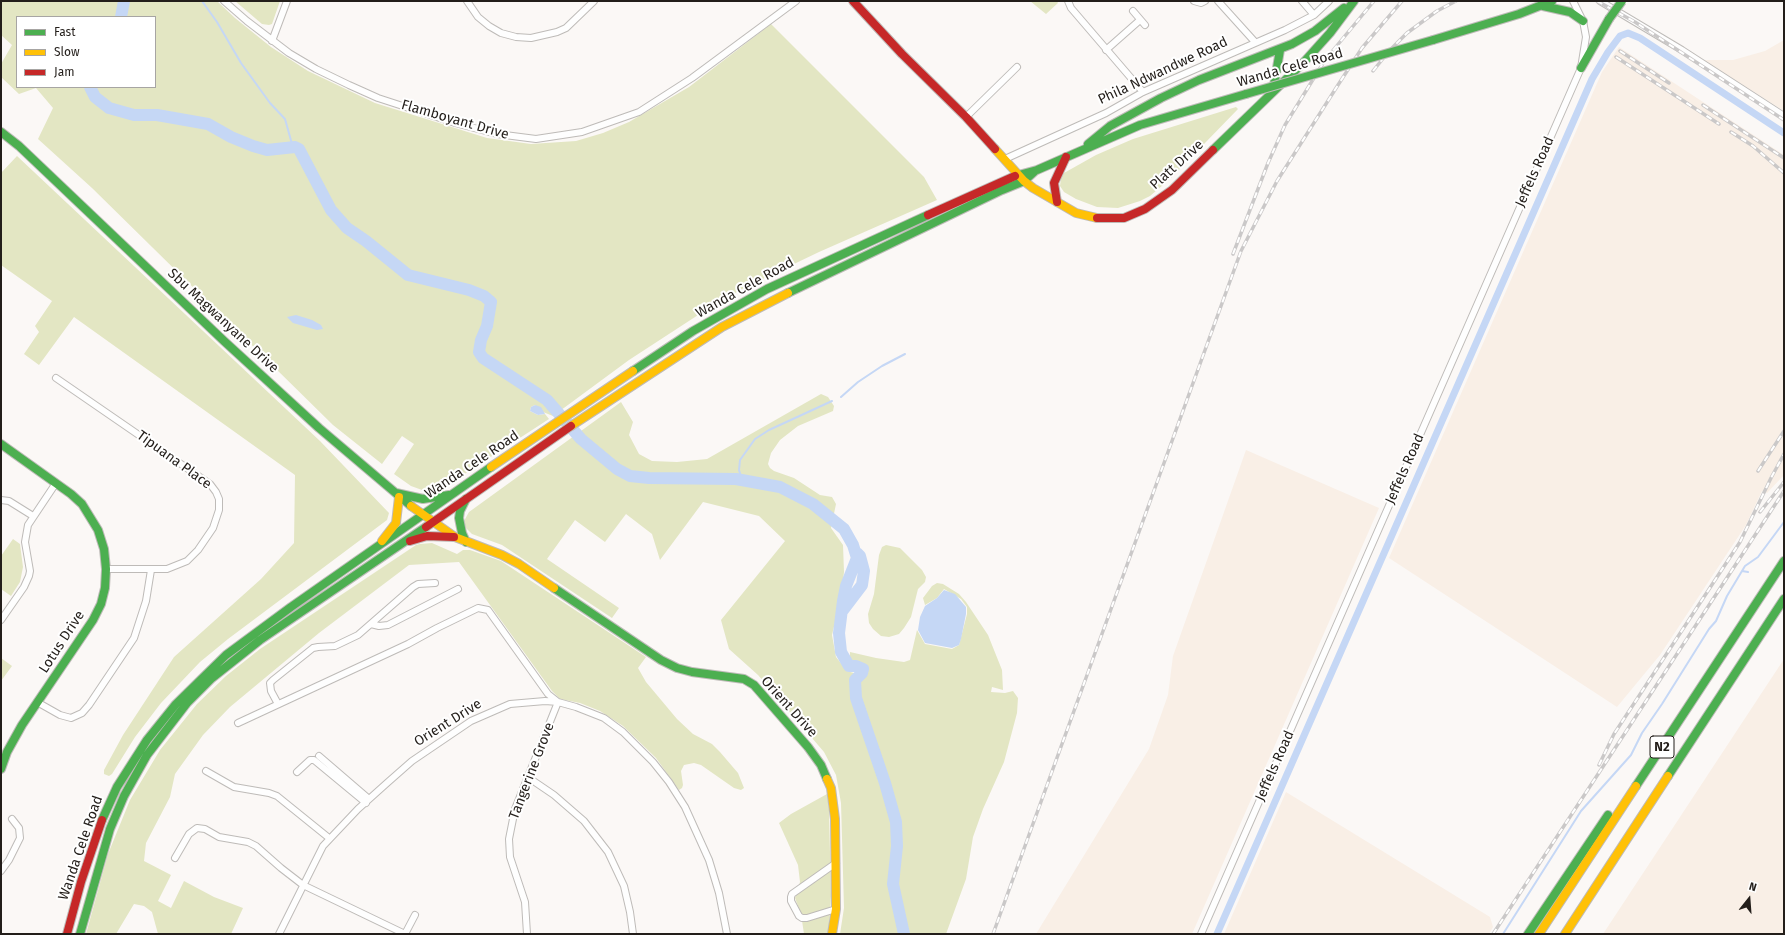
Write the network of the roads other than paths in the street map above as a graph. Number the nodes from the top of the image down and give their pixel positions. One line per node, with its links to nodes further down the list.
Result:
1 (224, 1): 24 (street, Flamboyant Drive)
2 (287, 1): 24 (street)
3 (467, 1): 4 (street)
4 (594, 1)
5 (796, 1): 24 (street, Flamboyant Drive)
6 (853, 1): 33 (main road, Platt Drive)
7 (1068, 1): 26 (street)
8 (1194, 1): 9 (street)
9 (1206, 1)
10 (1218, 1): 25 (street)
11 (1302, 1): 20 (street)
12 (1329, 1): 20 (street, Phila Ndwandwe Road)
13 (1353, 1): 27 (main road, Phila Ndwandwe Road); 31 (main road, Platt Drive)
14 (1552, 1): 18 (main road, Wanda Cele Road)
15 (1600, 1): 32 (street)
16 (1622, 1): 29 (main road, bridge)
17 (1574, 3): 22 (street, Jeffels Road)
18 (1544, 6): 22 (main road); 35 (main road, Wanda Cele Road, bridge)
19 (1133, 11): 21 (street)
20 (1314, 15): 25 (street, Phila Ndwandwe Road)
21 (1140, 20): 23 (street); 26 (street)
22 (1582, 21): 29 (street, Jeffels Road)
23 (1145, 25)
24 (272, 41)
25 (1255, 42): 30 (street, Phila Ndwandwe Road)
26 (1106, 50): 30 (street)
27 (1280, 50): 31 (main road); 35 (main road, Phila Ndwandwe Road)
28 (1017, 67): 33 (street)
29 (1581, 68): 89 (street, Jeffels Road)
30 (1143, 92): 37 (street, Phila Ndwandwe Road)
31 (1272, 92): 39 (main road, Platt Drive)
32 (1784, 116)
33 (966, 117): 37 (main road, Platt Drive)
34 (1, 132): 44 (main road, Sbu Magwanyane Drive)
35 (1083, 149): 36 (main road, Wanda Cele Road)
36 (1066, 157): 38 (main road, Wanda Cele Road); 39 (main road)
37 (1005, 159): 38 (main road, Platt Drive)
38 (1021, 178): 39 (main road, Platt Drive); 43 (main road, Wanda Cele Road); 45 (main road, Wanda Cele Road)
39 (1056, 202)
40 (56, 378): 56 (street, Tipuana Place)
41 (1, 444): 42 (main road, Lotus Drive)
42 (56, 483): 48 (street); 55 (main road, Lotus Drive)
43 (454, 493): 44 (main road); 47 (main road, Wanda Cele Road)
44 (397, 495): 47 (main road, Sbu Magwanyane Drive); 53 (main road)
45 (468, 497): 49 (main road, Wanda Cele Road); 51 (main road)
46 (1, 500): 48 (street)
47 (422, 515): 49 (main road, Sbu Magwanyane Drive); 53 (main road, Wanda Cele Road)
48 (33, 516): 60 (street)
49 (432, 523): 50 (main road, Orient Drive); 52 (main road, Wanda Cele Road)
50 (455, 537): 51 (main road, Orient Drive); 52 (main road)
51 (466, 542): 76 (main road, Orient Drive)
52 (402, 544): 83 (main road, Wanda Cele Road)
53 (376, 548): 82 (main road, Wanda Cele Road)
54 (1784, 561): 67 (main road, N2)
55 (106, 569): 56 (street, Tipuana Place); 62 (main road, Lotus Drive)
56 (151, 570): 62 (street)
57 (435, 583): 61 (street)
58 (458, 589): 61 (street)
59 (1784, 599): 92 (main road, N2)
60 (1, 620)
61 (371, 624): 64 (street)
62 (38, 702): 68 (main road, Lotus Drive)
63 (558, 702): 64 (street); 71 (street, Tangerine Grove); 72 (street, Orient Drive); 87 (street, Orient Drive)
64 (278, 704): 65 (street)
65 (238, 723)
66 (319, 756): 72 (street)
67 (1652, 762): 90 (main road); 91 (main road, N2)
68 (1, 769)
69 (206, 771): 74 (street)
70 (297, 772): 72 (street)
71 (529, 778): 85 (street, Tangerine Grove); 86 (street)
72 (368, 801): 74 (street, Orient Drive)
73 (12, 819): 77 (street)
74 (329, 838): 78 (street, Orient Drive)
75 (175, 858): 78 (street)
76 (836, 863): 79 (main road, Orient Drive); 79 (street)
77 (1, 871)
78 (302, 885): 81 (street, Orient Drive); 84 (street)
79 (836, 909): 88 (main road, Orient Drive)
80 (415, 915): 84 (street)
81 (281, 933)
82 (67, 934)
83 (80, 934)
84 (405, 934)
85 (527, 934)
86 (633, 934)
87 (728, 934)
88 (832, 934)
89 (1201, 934)
90 (1528, 934)
91 (1540, 934)
92 (1565, 934)

